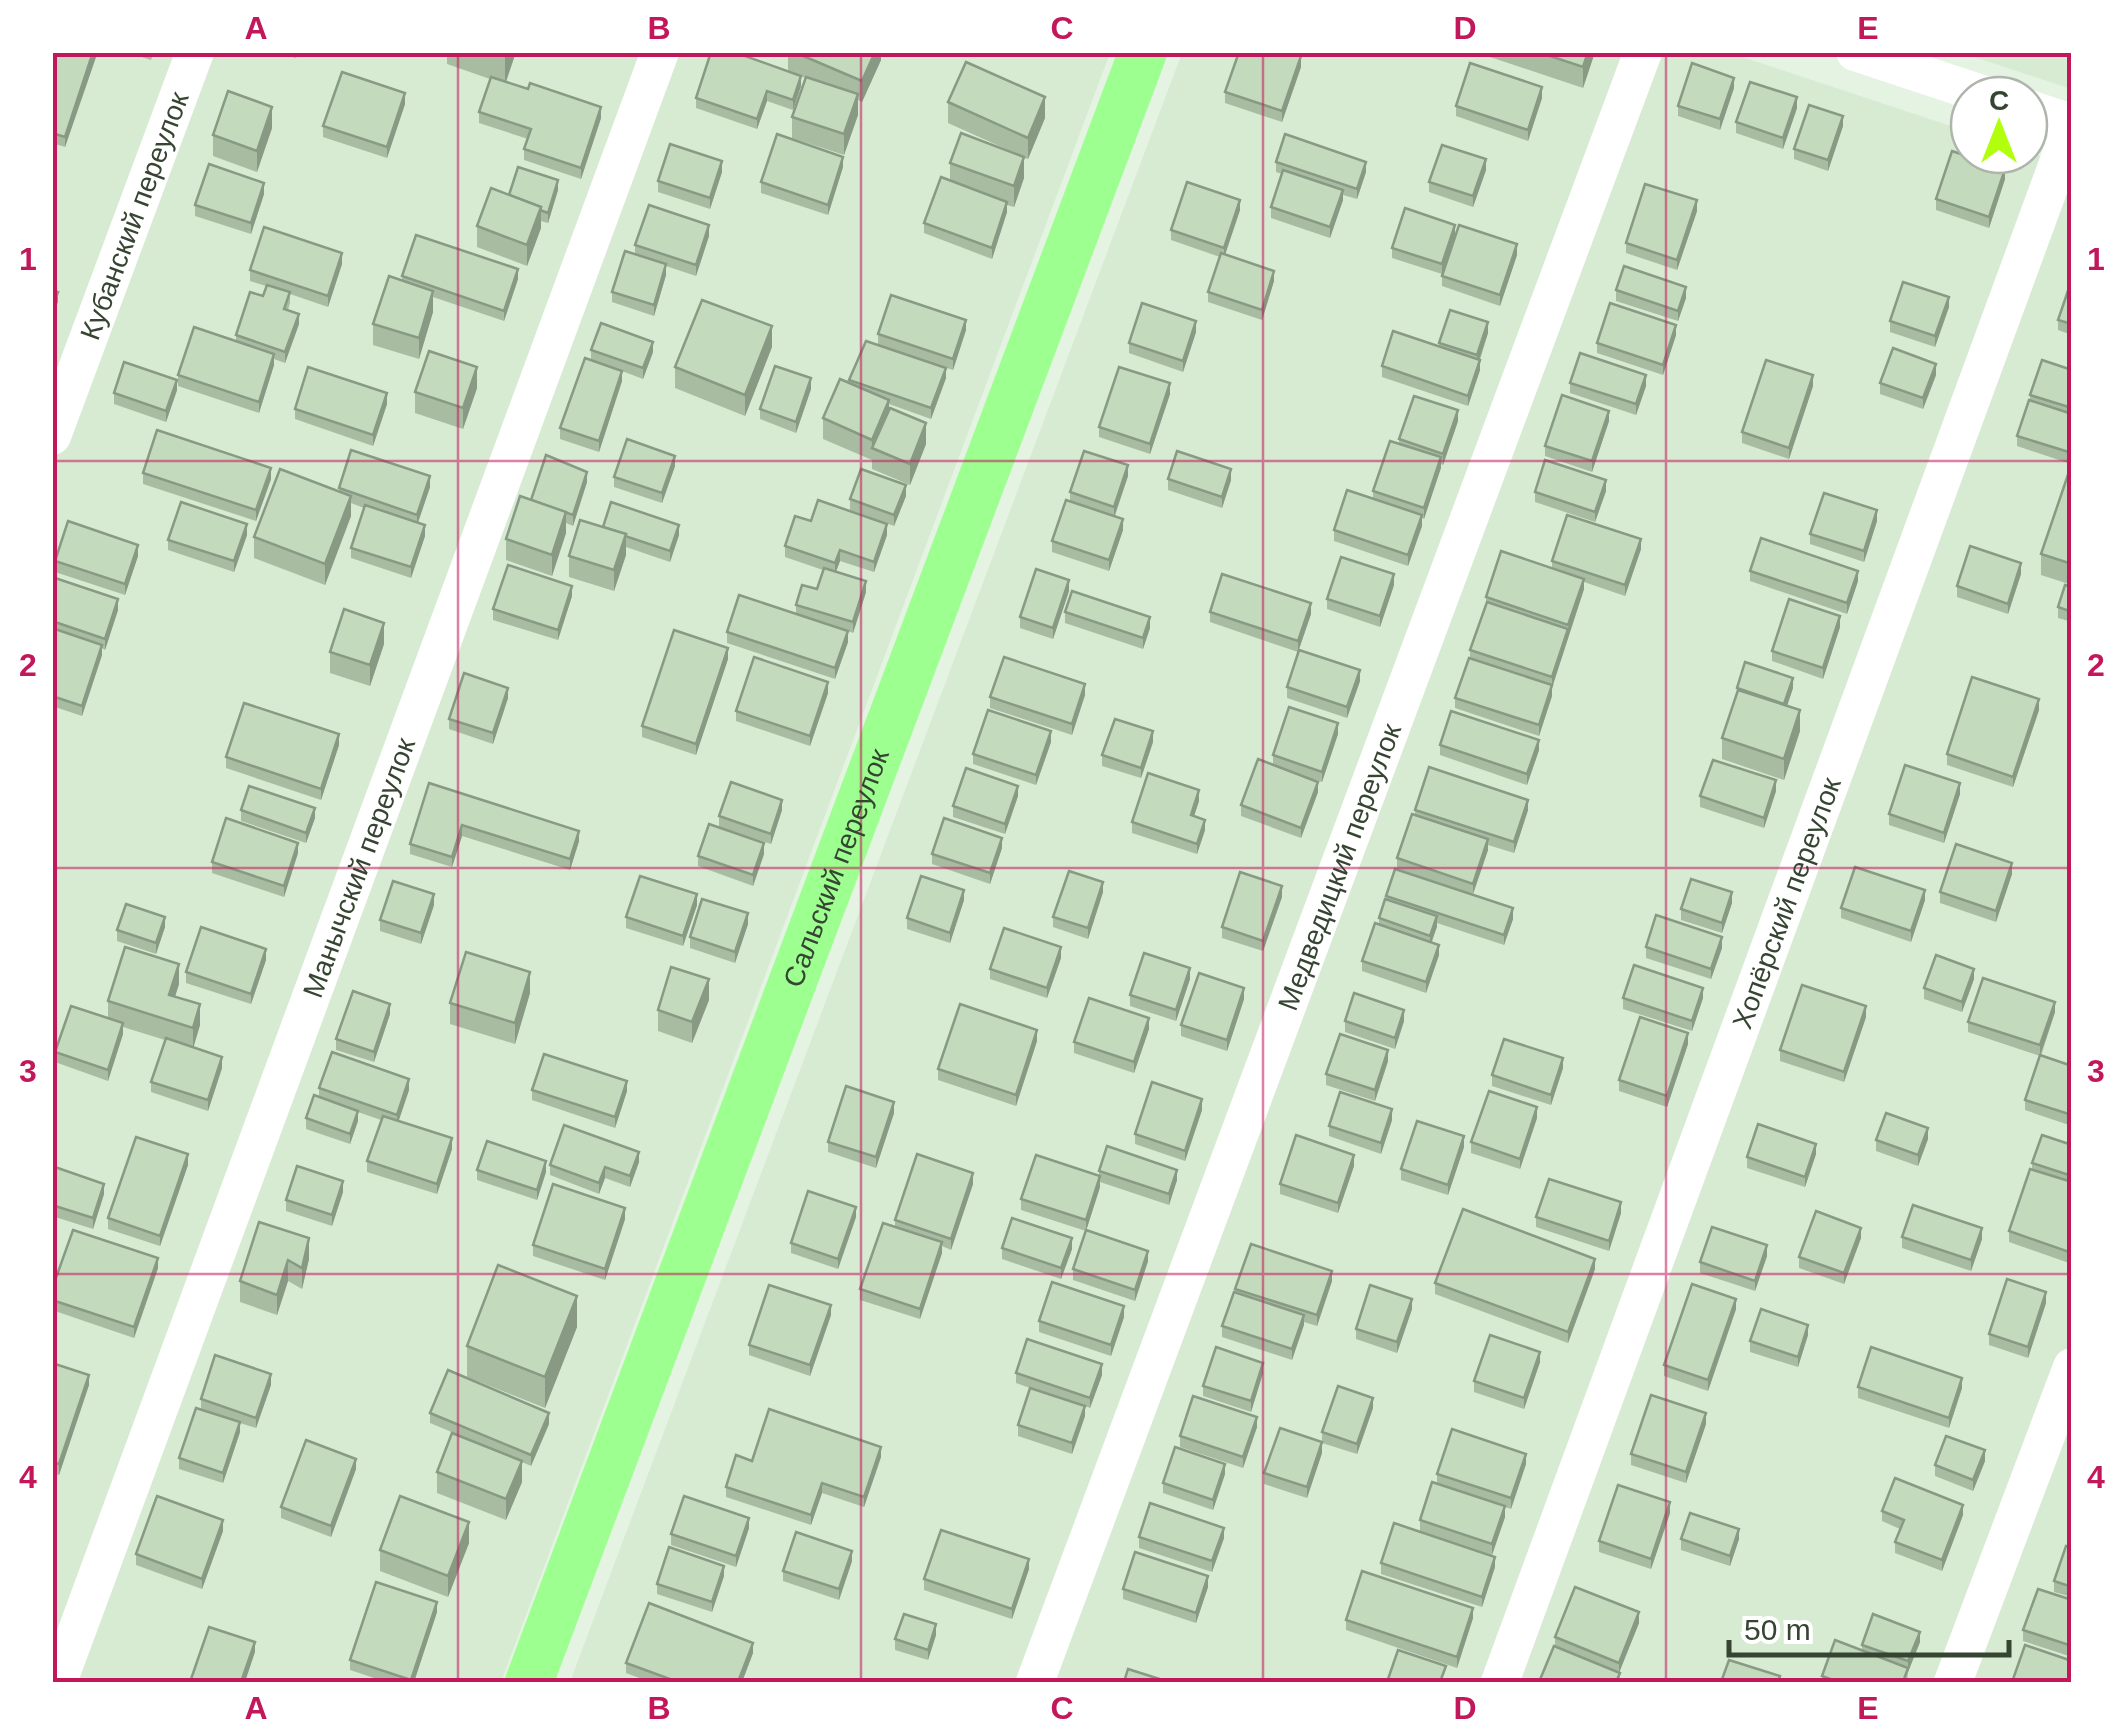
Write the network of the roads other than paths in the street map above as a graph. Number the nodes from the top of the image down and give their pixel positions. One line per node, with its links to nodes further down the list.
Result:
1 (195, 52): 8 (street, Кубанский переулок)
2 (660, 52): 10 (street, Манычский переулок)
3 (1143, 52): 11 (main road, Сальский переулок)
4 (1644, 52): 12 (street, Медведицкий переулок)
5 (1855, 52): 6 (street)
6 (1949, 83)
7 (2072, 124): 13 (street, Хопёрский переулок)
8 (52, 436)
9 (2072, 1367): 14 (street)
10 (58, 1682)
11 (528, 1682)
12 (1035, 1682)
13 (1500, 1682)
14 (1953, 1682)

